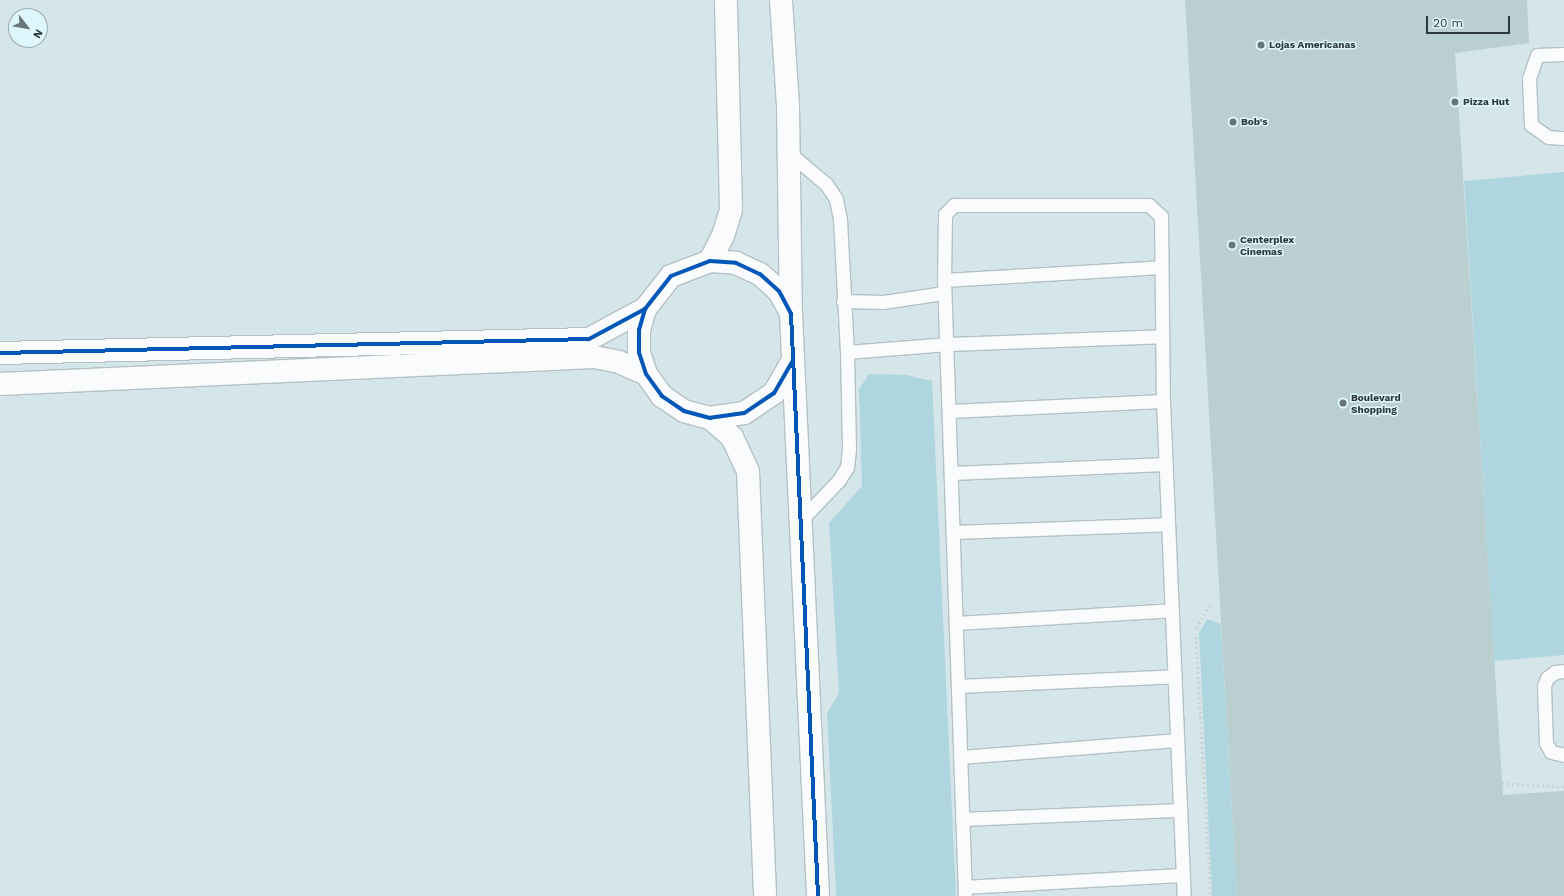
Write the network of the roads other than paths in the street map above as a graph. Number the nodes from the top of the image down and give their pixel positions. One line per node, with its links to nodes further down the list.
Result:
1 (726, 0): 6 (street)
2 (781, 0): 5 (street)
3 (1564, 54): 4 (lane)
4 (1564, 138)
5 (788, 152): 9 (lane); 11 (street)
6 (710, 261): 10 (street); 11 (street)
7 (1161, 267): 8 (lane); 8 (lane); 12 (lane)
8 (944, 287): 9 (lane); 13 (lane)
9 (843, 301): 14 (lane)
10 (645, 308): 15 (street); 17 (street)
11 (791, 314): 16 (street)
12 (1162, 336): 13 (lane); 19 (lane)
13 (948, 344): 14 (lane); 20 (lane)
14 (847, 352): 24 (lane)
15 (0, 353)
16 (792, 362): 21 (street); 24 (street)
17 (646, 374): 18 (street); 21 (street)
18 (0, 384)
19 (1163, 401): 20 (lane); 22 (lane)
20 (950, 411): 23 (lane)
21 (710, 418): 39 (street)
22 (1166, 464): 23 (lane); 25 (lane)
23 (952, 474): 26 (lane)
24 (801, 520): 40 (street)
25 (1168, 524): 26 (lane); 27 (lane)
26 (954, 532): 28 (lane)
27 (1172, 610): 28 (lane); 30 (lane)
28 (956, 623): 31 (lane)
29 (1564, 671): 33 (lane)
30 (1175, 676): 31 (lane); 32 (lane)
31 (958, 686): 34 (lane)
32 (1177, 740): 34 (lane); 35 (lane)
33 (1564, 755)
34 (960, 757): 36 (lane)
35 (1180, 810): 36 (lane); 37 (lane)
36 (962, 819): 38 (lane)
37 (1183, 875): 38 (lane); 41 (lane)
38 (965, 892)
39 (766, 896)
40 (818, 896)
41 (1184, 896)

